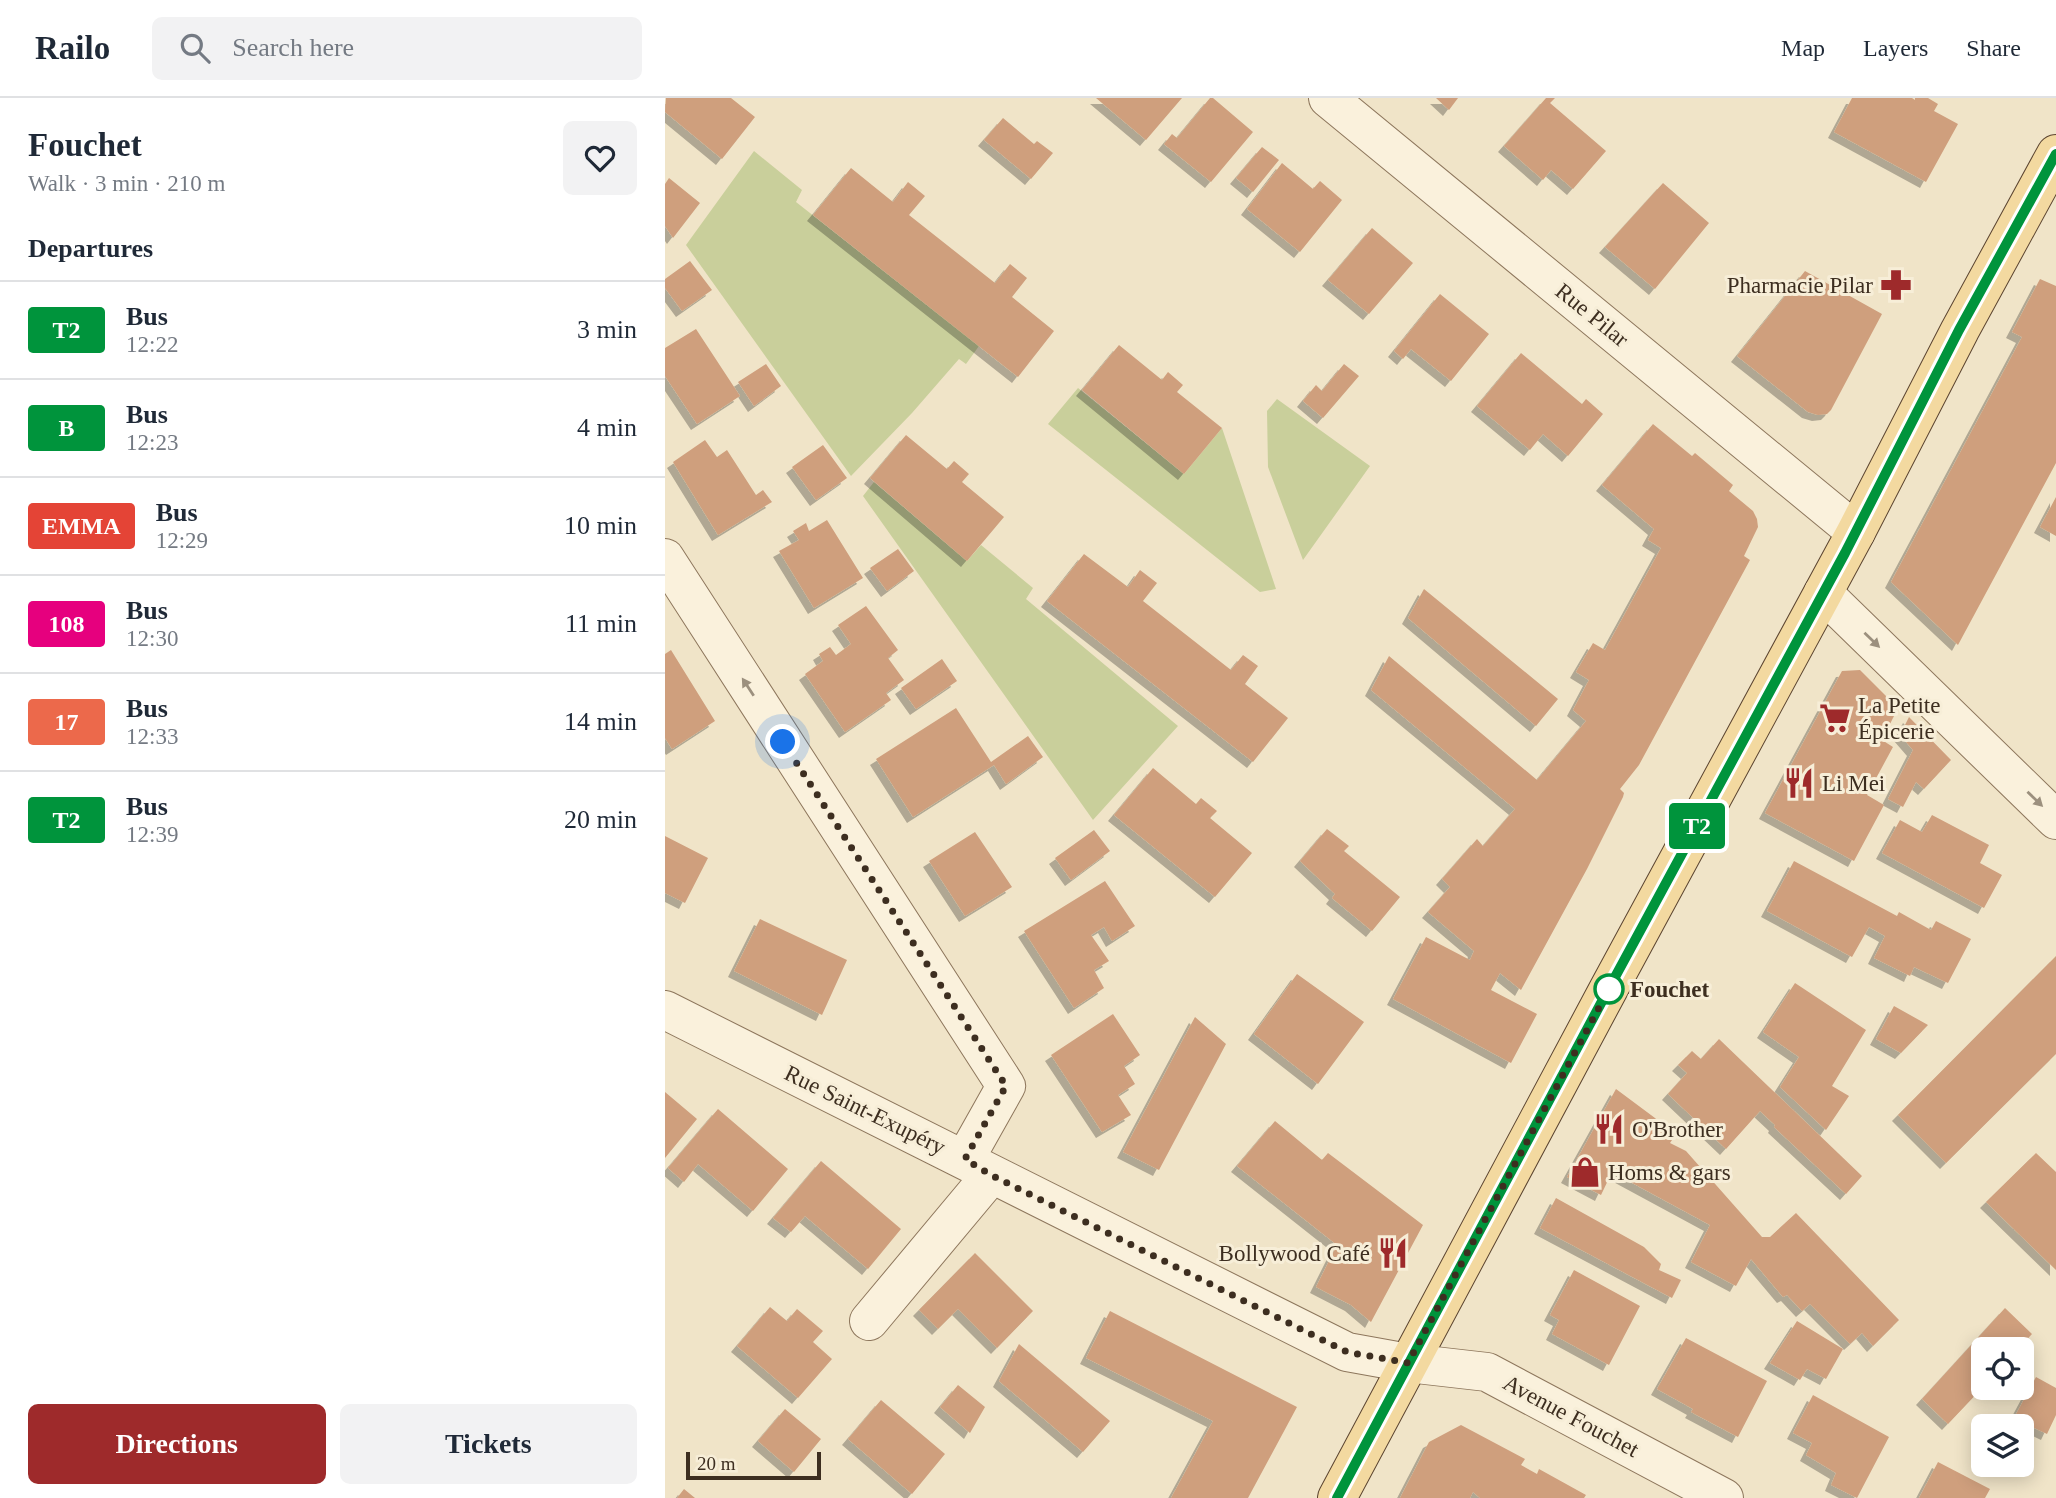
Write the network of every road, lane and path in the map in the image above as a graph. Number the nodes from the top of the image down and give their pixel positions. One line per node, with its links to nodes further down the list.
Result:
1 (1328, 98): 3 (street, Rue Pilar)
2 (2056, 154): 3 (main road)
3 (1856, 533): 5 (main road)
4 (665, 558): 8 (street, one-way to 4)
5 (1823, 593): 6 (street, one-way to 6); 10 (main road)
6 (2056, 820)
7 (665, 1010): 8 (street, Rue Saint-Exupéry)
8 (978, 1167): 9 (street); 10 (street, Rue Saint-Exupéry)
9 (869, 1321)
10 (1408, 1363): 11 (main road); 12 (street, Avenue Fouchet)
11 (1338, 1498)
12 (1724, 1498)

